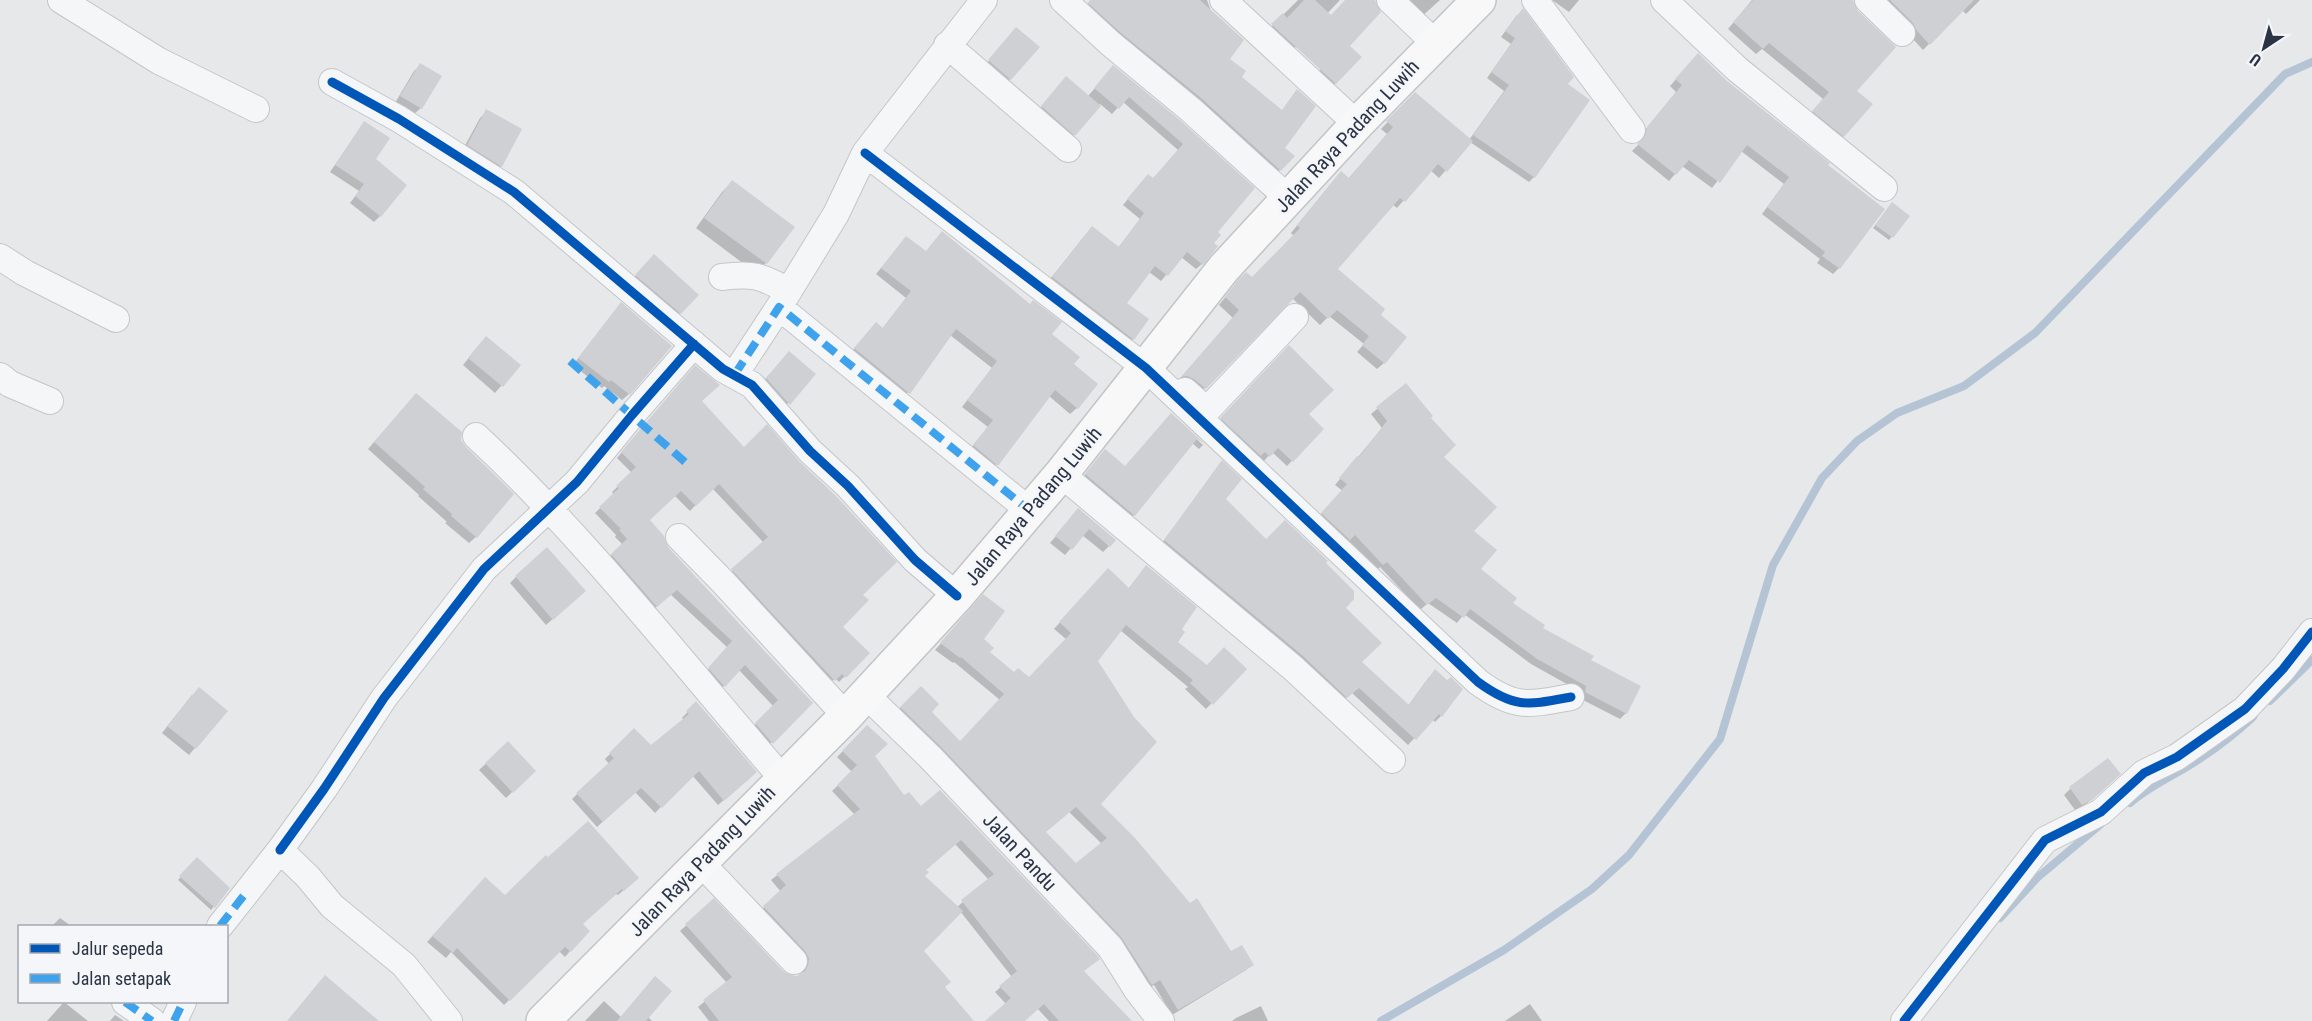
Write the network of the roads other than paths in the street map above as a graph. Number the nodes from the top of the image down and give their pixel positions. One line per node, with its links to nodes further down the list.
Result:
1 (61, 0): 14 (street)
2 (984, 0): 12 (street)
3 (1063, 0): 20 (street)
4 (1223, 0): 15 (street)
5 (1389, 0): 11 (street)
6 (1479, 0): 11 (main road, Jalan Raya Padang Luwih)
7 (1535, 0): 16 (street)
8 (1664, 0): 19 (street)
9 (1868, 0): 10 (street)
10 (1902, 33)
11 (1435, 43): 15 (main road, Jalan Raya Padang Luwih)
12 (947, 45): 17 (street); 18 (street)
13 (332, 82): 26 (street)
14 (256, 109)
15 (1357, 124): 20 (main road, Jalan Raya Padang Luwih)
16 (1632, 130)
17 (1068, 148)
18 (865, 153): 23 (street); 27 (street)
19 (1884, 188)
20 (1288, 198): 27 (main road, Jalan Raya Padang Luwih)
21 (0, 257): 25 (street)
22 (722, 277): 23 (street)
23 (784, 299): 28 (street); 34 (street)
24 (1295, 317): 27 (street)
25 (116, 319)
26 (694, 344): 28 (street); 33 (street)
27 (1149, 364): 32 (main road, Jalan Raya Padang Luwih); 38 (street)
28 (735, 374): 36 (street)
29 (0, 376): 30 (street)
30 (50, 401)
31 (476, 436): 33 (street)
32 (1061, 474): 34 (main road, Jalan Raya Padang Luwih); 40 (street)
33 (548, 509): 41 (street); 42 (street)
34 (1030, 511): 36 (main road, Jalan Raya Padang Luwih)
35 (679, 537): 39 (street, Jalan Pandu)
36 (957, 596): 39 (main road, Jalan Raya Padang Luwih)
37 (2312, 632): 53 (street)
38 (1570, 697)
39 (856, 706): 41 (main road, Jalan Raya Padang Luwih); 52 (street, Jalan Pandu)
40 (1392, 760)
41 (782, 778): 43 (main road, Jalan Raya Padang Luwih)
42 (280, 850): 44 (street); 50 (street)
43 (702, 863): 45 (street); 51 (main road, Jalan Raya Padang Luwih)
44 (222, 925)
45 (794, 961)
46 (126, 1003): 48 (street)
47 (183, 1003): 49 (street)
48 (152, 1021)
49 (174, 1021)
50 (449, 1021)
51 (543, 1021)
52 (1161, 1021)
53 (1904, 1021)

